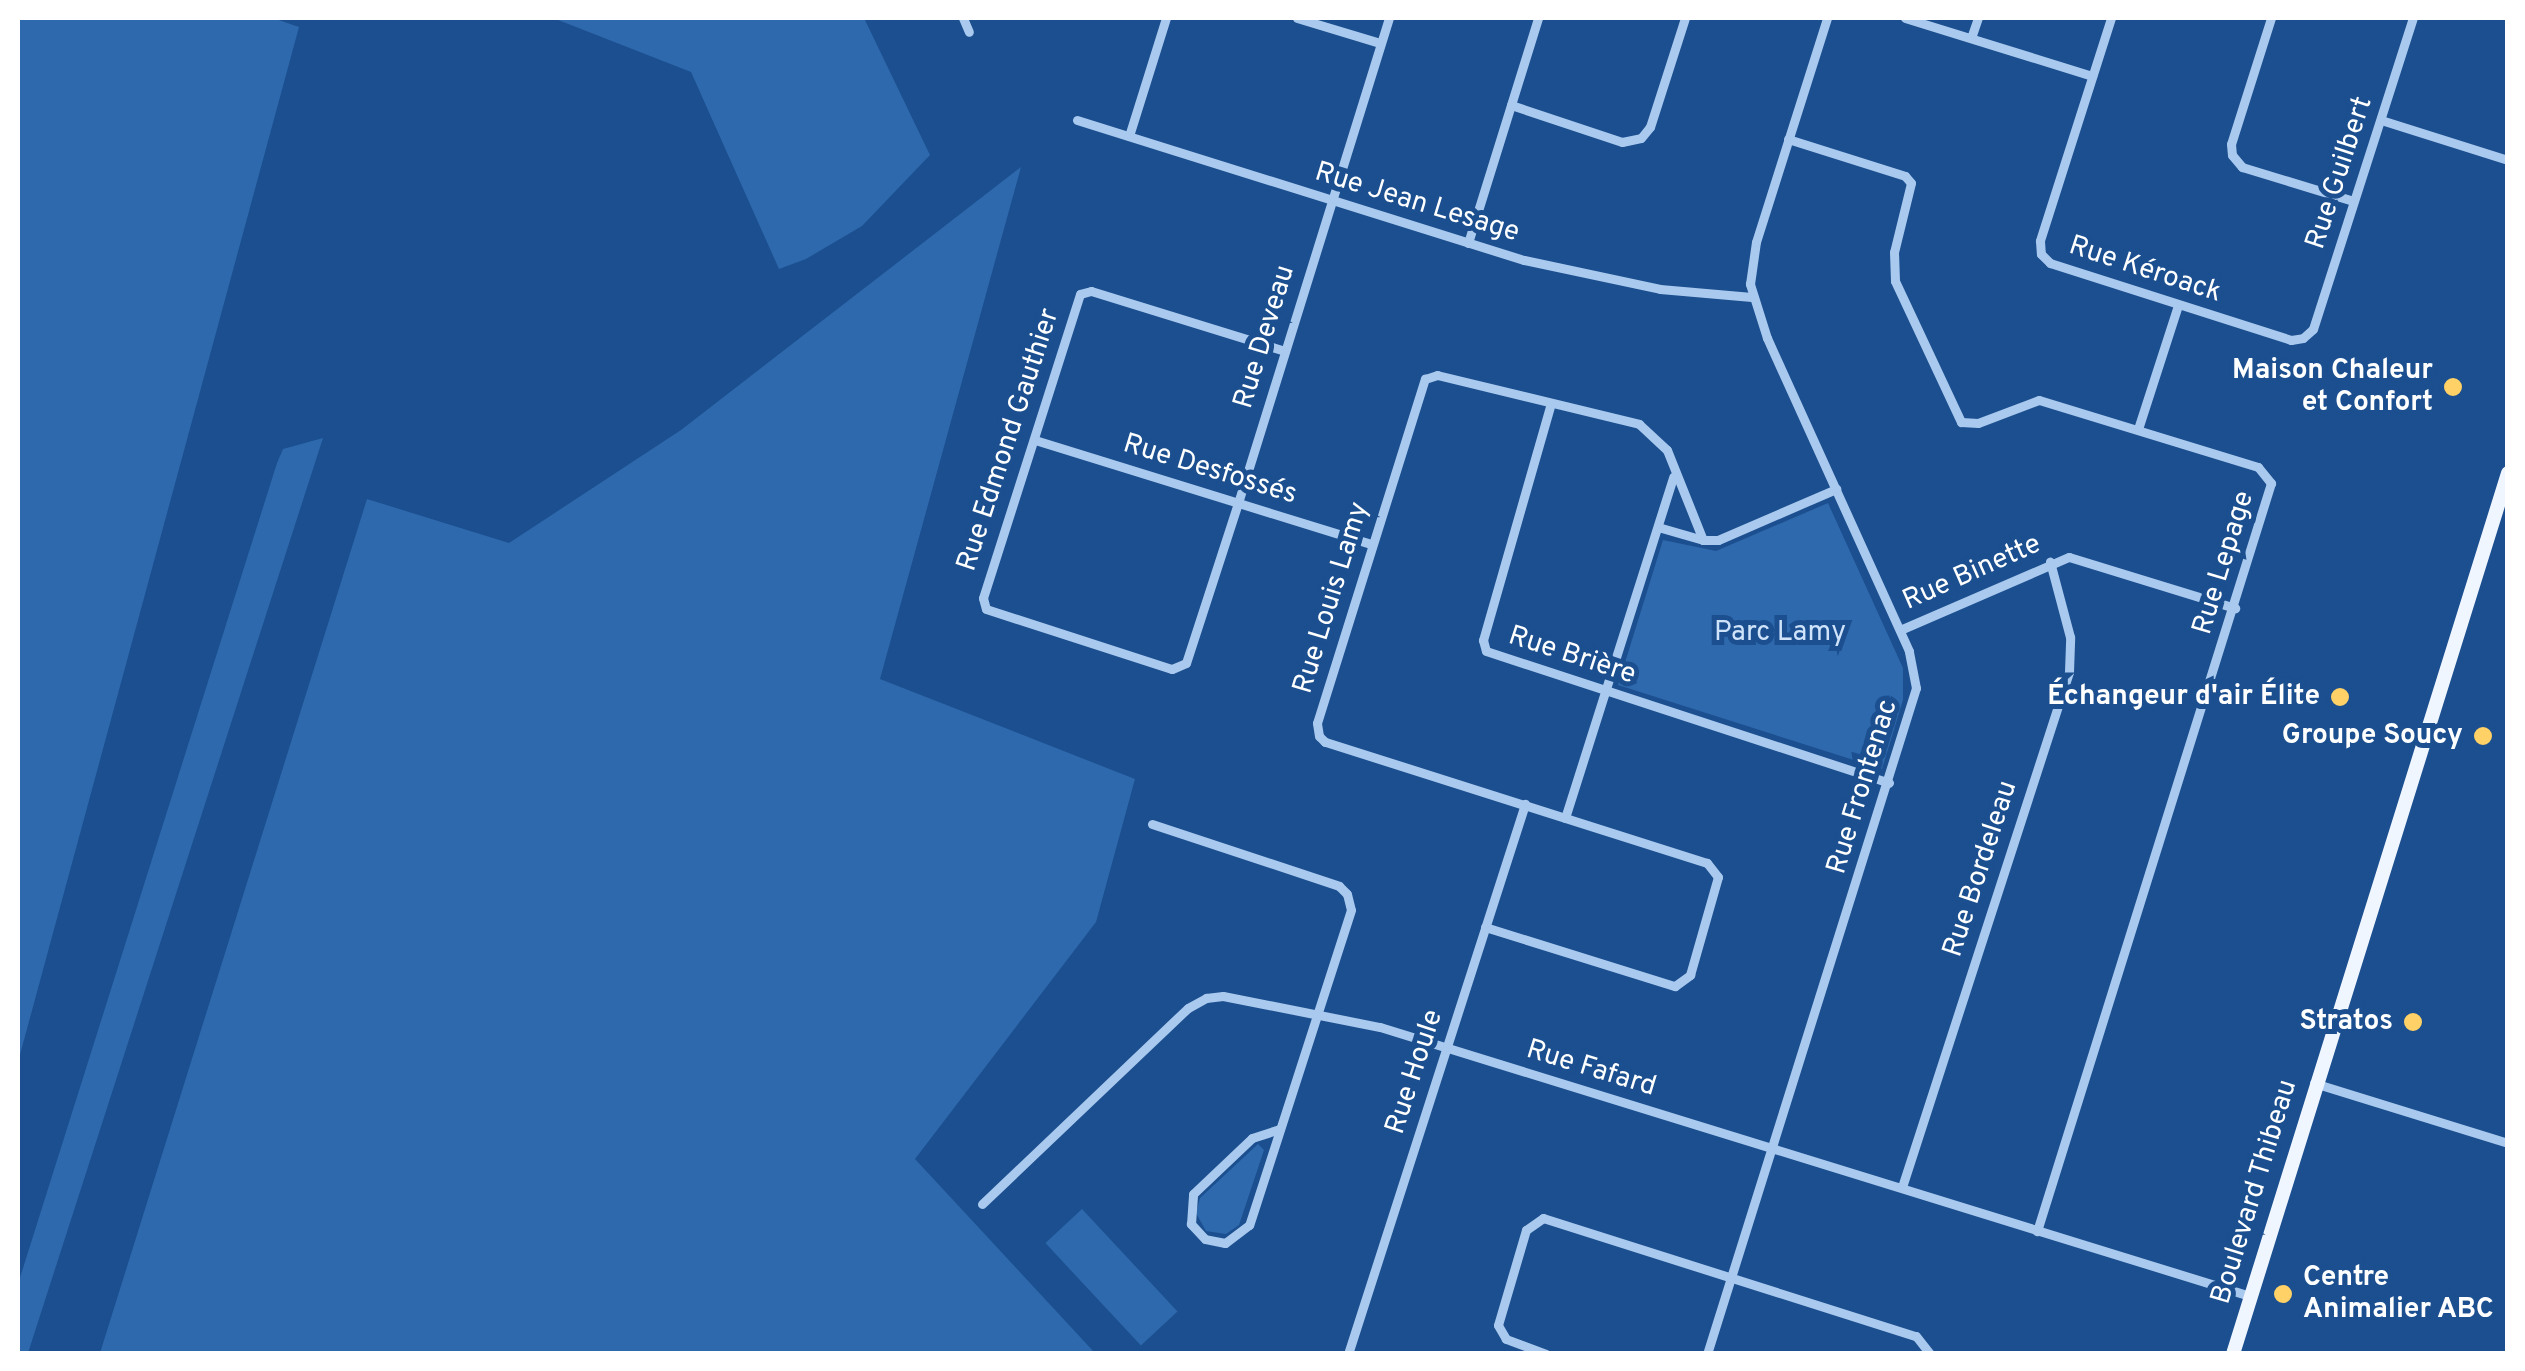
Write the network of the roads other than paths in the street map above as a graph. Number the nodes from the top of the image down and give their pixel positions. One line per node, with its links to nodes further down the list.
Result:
1 (962, 18): 13 (street)
2 (1166, 18): 20 (street)
3 (1298, 18): 15 (street)
4 (1388, 18): 15 (street, Rue Deveau)
5 (1538, 18): 17 (street)
6 (1685, 18): 17 (street)
7 (1827, 18): 21 (street, Rue Frontenac)
8 (1904, 18): 14 (street)
9 (1978, 18): 14 (street)
10 (2110, 18): 16 (street, Rue Kéroack)
11 (2271, 18): 24 (street)
12 (2412, 18): 19 (street, Rue Guilbert)
13 (970, 32)
14 (1971, 38): 16 (street)
15 (1380, 43): 23 (street, Rue Deveau)
16 (2092, 76): 27 (street, Rue Kéroack)
17 (1511, 104): 25 (street)
18 (1077, 120): 20 (street, Rue Jean Lesage)
19 (2381, 120): 22 (street); 24 (street, Rue Guilbert)
20 (1129, 136): 23 (street, Rue Jean Lesage)
21 (1788, 139): 26 (street, Rue Frontenac); 31 (street, Rue Lepage)
22 (2508, 160)
23 (1332, 201): 25 (street, Rue Jean Lesage); 29 (street, Rue Deveau)
24 (2354, 201): 28 (street, Rue Guilbert)
25 (1468, 242): 26 (street, Rue Jean Lesage)
26 (1752, 297): 35 (street, Rue Frontenac)
27 (2178, 306): 28 (street, Rue Kéroack); 31 (street)
28 (2303, 338)
29 (1284, 351): 32 (street, Rue Edmond Gauthier); 36 (street, Rue Deveau)
30 (1552, 403): 34 (street, Rue Louis Lamy); 39 (street, Rue Louis Lamy); 44 (street, Rue Brière)
31 (2138, 430): 41 (street, Rue Lepage)
32 (1034, 440): 36 (street, Rue Desfossés); 43 (street, Rue Edmond Gauthier)
33 (2508, 473): 52 (main road, Boulevard Thibeau)
34 (1674, 474): 37 (street); 38 (street, Rue Louis Lamy)
35 (1836, 488): 38 (street); 42 (street, Rue Frontenac)
36 (1238, 503): 39 (street, Rue Desfossés); 43 (street, Rue Deveau)
37 (1658, 527): 38 (street); 44 (street)
38 (1703, 540)
39 (1372, 544): 46 (street, Rue Louis Lamy)
40 (2050, 562): 41 (street, Rue Binette); 42 (street, Rue Binette); 56 (street, Rue Bordeleau)
41 (2235, 608): 58 (street, Rue Lepage)
42 (1900, 630): 45 (street, Rue Frontenac)
43 (1180, 668)
44 (1605, 690): 45 (street, Rue Brière); 47 (street)
45 (1889, 783): 55 (street, Rue Frontenac)
46 (1525, 804): 47 (street, Rue Louis Lamy); 49 (street, Rue Houle)
47 (1565, 818): 49 (street, Rue Louis Lamy)
48 (1152, 824): 50 (street)
49 (1485, 927): 51 (street, Rue Houle)
50 (1318, 1016): 51 (street, Rue Fafard); 53 (street); 57 (street, Rue Fafard)
51 (1446, 1048): 55 (street, Rue Fafard); 61 (street, Rue Houle)
52 (2314, 1083): 54 (street); 60 (main road, Boulevard Thibeau)
53 (1280, 1129): 53 (street)
54 (2508, 1143)
55 (1772, 1145): 56 (street, Rue Fafard); 59 (street, Rue Frontenac)
56 (1902, 1187): 58 (street, Rue Fafard)
57 (982, 1204)
58 (2038, 1230): 60 (street, Rue Fafard)
59 (1730, 1277): 62 (street); 63 (street, Rue Frontenac); 64 (street)
60 (2250, 1296): 65 (main road, Boulevard Thibeau)
61 (1348, 1354)
62 (1546, 1354)
63 (1707, 1354)
64 (1930, 1354)
65 (2232, 1354)

